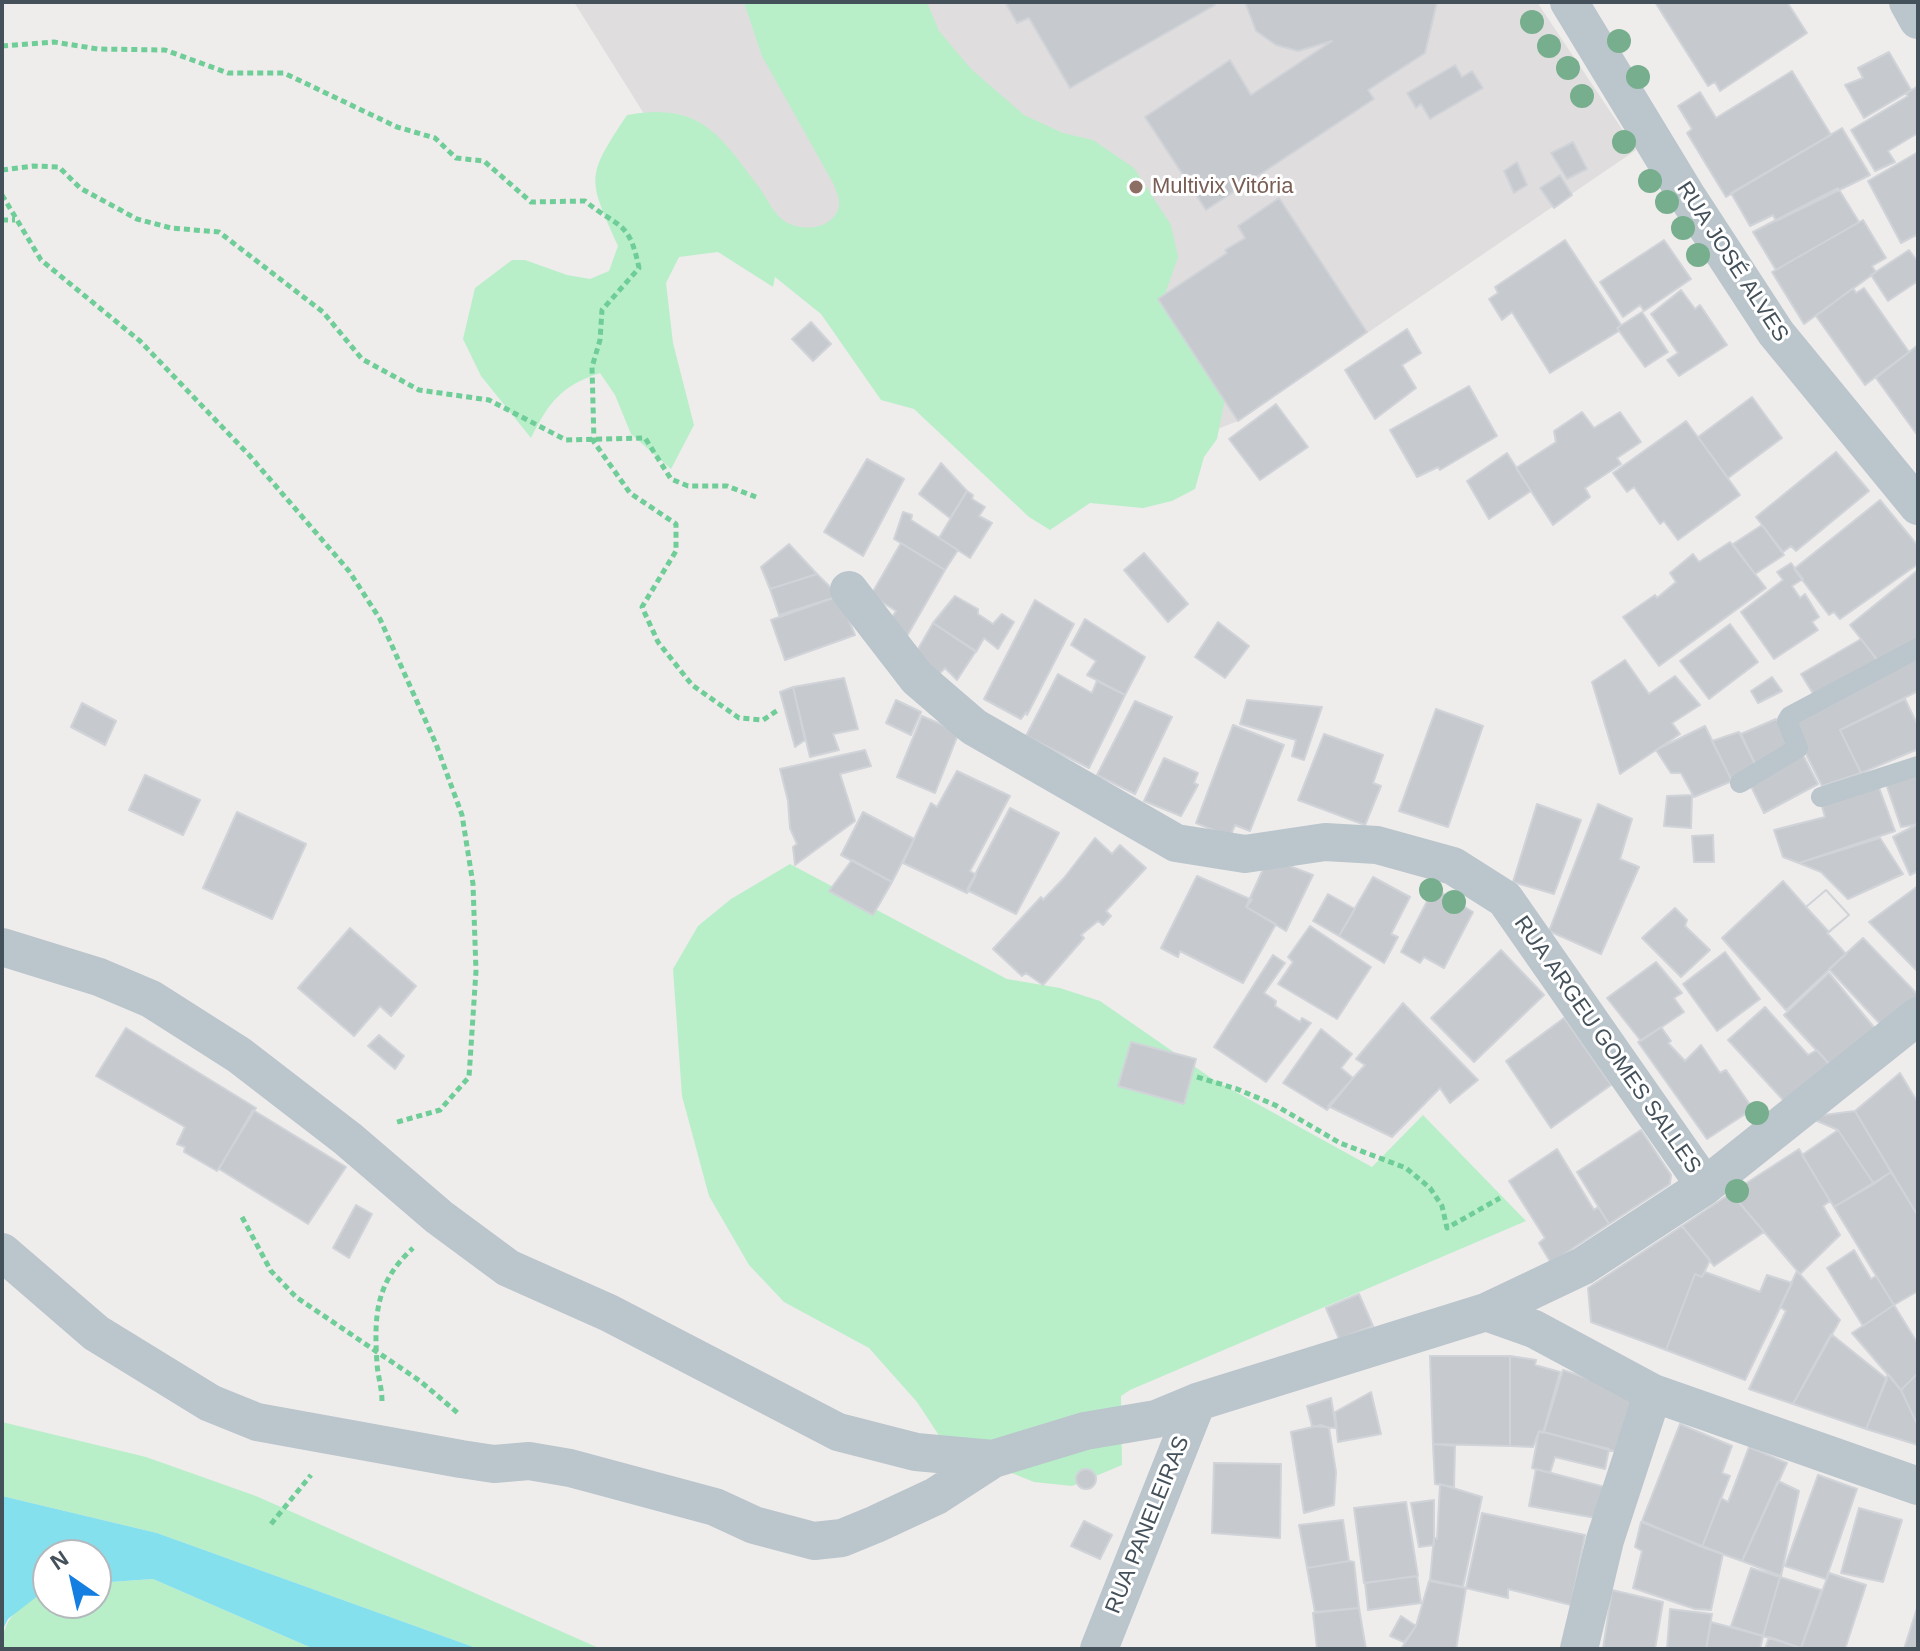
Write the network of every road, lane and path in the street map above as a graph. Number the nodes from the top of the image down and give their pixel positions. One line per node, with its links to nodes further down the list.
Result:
1 (1569, 2): 11 (street, RUA JOSÉ ALVES)
2 (1908, 2): 3 (street)
3 (1918, 20)
4 (2, 46): 9 (path)
5 (2, 170): 9 (path)
6 (2, 195): 8 (path)
7 (2, 220): 8 (path)
8 (15, 220): 21 (path)
9 (594, 442): 10 (path); 14 (path)
10 (756, 497)
11 (1918, 506)
12 (849, 590): 22 (street, RUA ARGEU GOMES SALLES)
13 (1918, 648): 16 (lane)
14 (778, 710)
15 (1918, 766): 17 (lane)
16 (1740, 783)
17 (1821, 797)
18 (2, 947): 21 (street)
19 (1918, 1016): 22 (street)
20 (1197, 1077): 23 (path)
21 (348, 1139): 25 (street)
22 (1705, 1186): 27 (street)
23 (1500, 1198)
24 (242, 1217): 28 (path)
25 (439, 1217): 28 (path); 33 (street)
26 (2, 1252): 32 (street)
27 (1486, 1312): 29 (street); 30 (street)
28 (378, 1354): 31 (path); 32 (path)
29 (1653, 1393): 34 (street); 37 (street)
30 (1197, 1402): 33 (street); 36 (street, RUA PANELEIRAS)
31 (465, 1419)
32 (355, 1441): 33 (street); 35 (path)
33 (993, 1459)
34 (1918, 1486)
35 (271, 1524)
36 (1099, 1649)
37 (1579, 1649)

